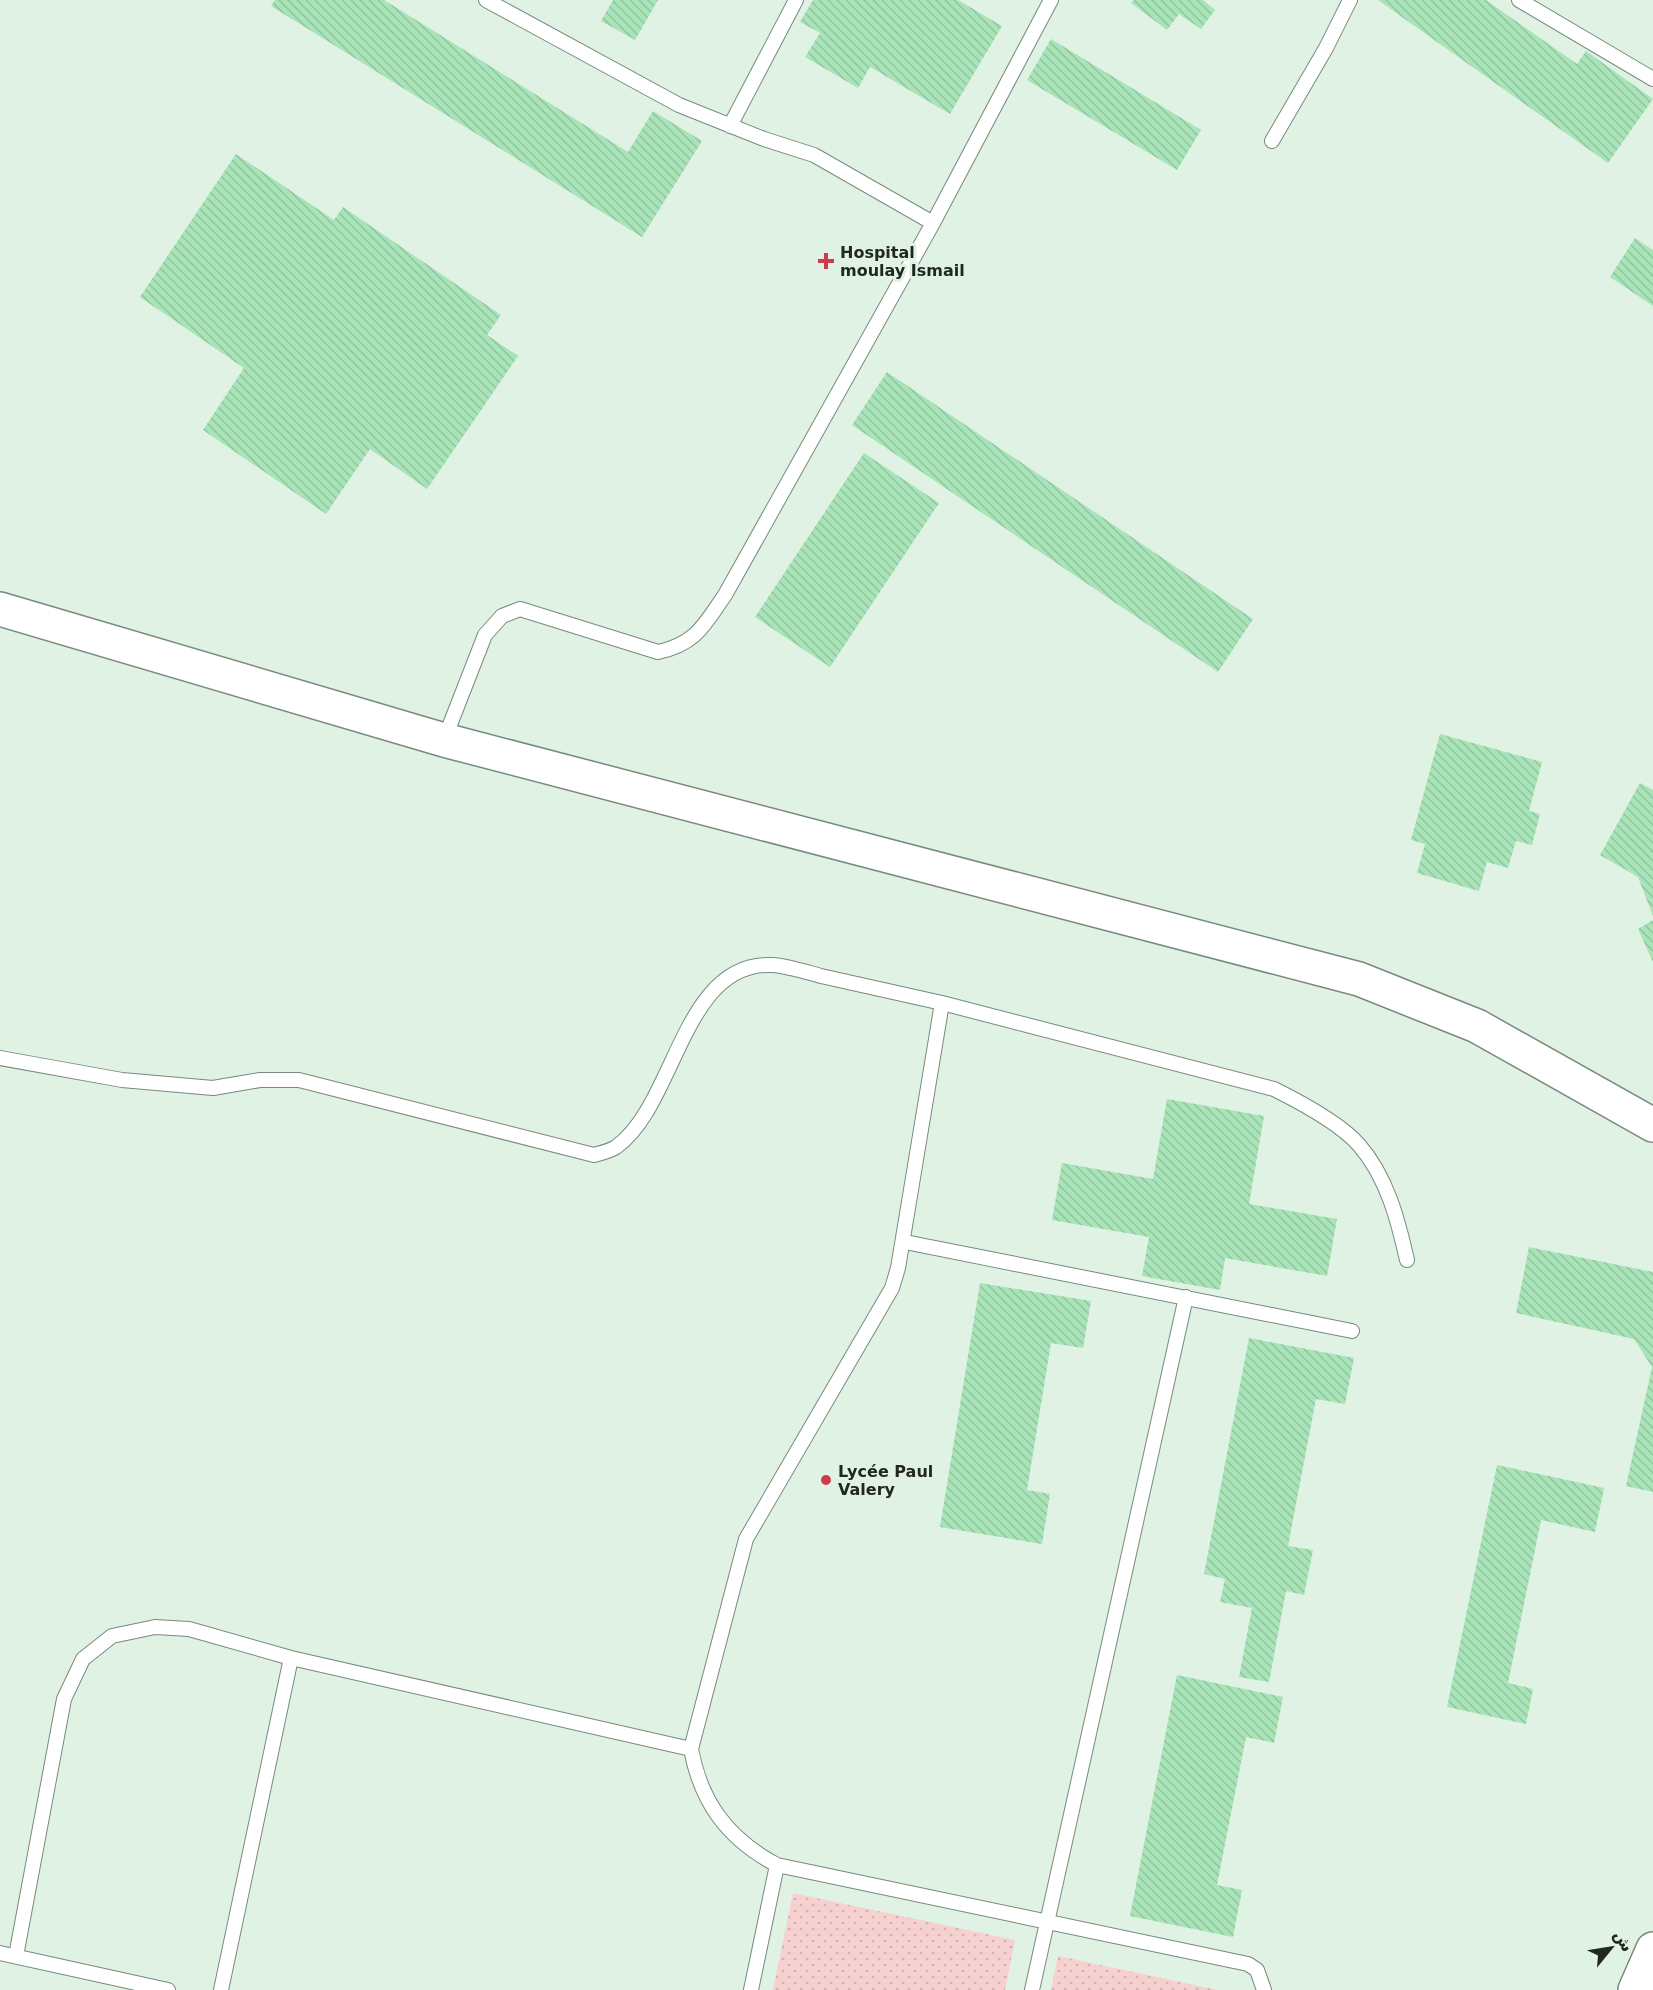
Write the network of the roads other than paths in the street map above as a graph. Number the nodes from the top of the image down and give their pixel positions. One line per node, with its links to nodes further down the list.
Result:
1 (486, 0): 7 (lane)
2 (796, 0): 7 (lane)
3 (1052, 0): 9 (lane)
4 (1350, 0): 8 (lane)
5 (1519, 0): 6 (lane)
6 (1653, 79)
7 (730, 126): 9 (lane)
8 (1272, 141)
9 (933, 223): 11 (lane)
10 (0, 609): 11 (main road)
11 (444, 740): 14 (main road)
12 (942, 1003): 13 (lane); 15 (lane); 16 (lane)
13 (0, 1058)
14 (1653, 1125)
15 (905, 1242): 17 (lane); 20 (lane)
16 (1407, 1260)
17 (1186, 1297): 18 (lane); 22 (lane)
18 (1352, 1331)
19 (291, 1658): 20 (lane); 25 (lane); 27 (lane)
20 (691, 1749): 21 (lane)
21 (777, 1865): 22 (lane); 28 (lane)
22 (1047, 1921): 29 (lane); 30 (lane)
23 (1653, 1949): 31 (main road)
24 (0, 1953): 25 (lane)
25 (16, 1956): 26 (lane)
26 (168, 1990)
27 (221, 1990)
28 (751, 1990)
29 (1032, 1990)
30 (1264, 1990)
31 (1635, 1990)

